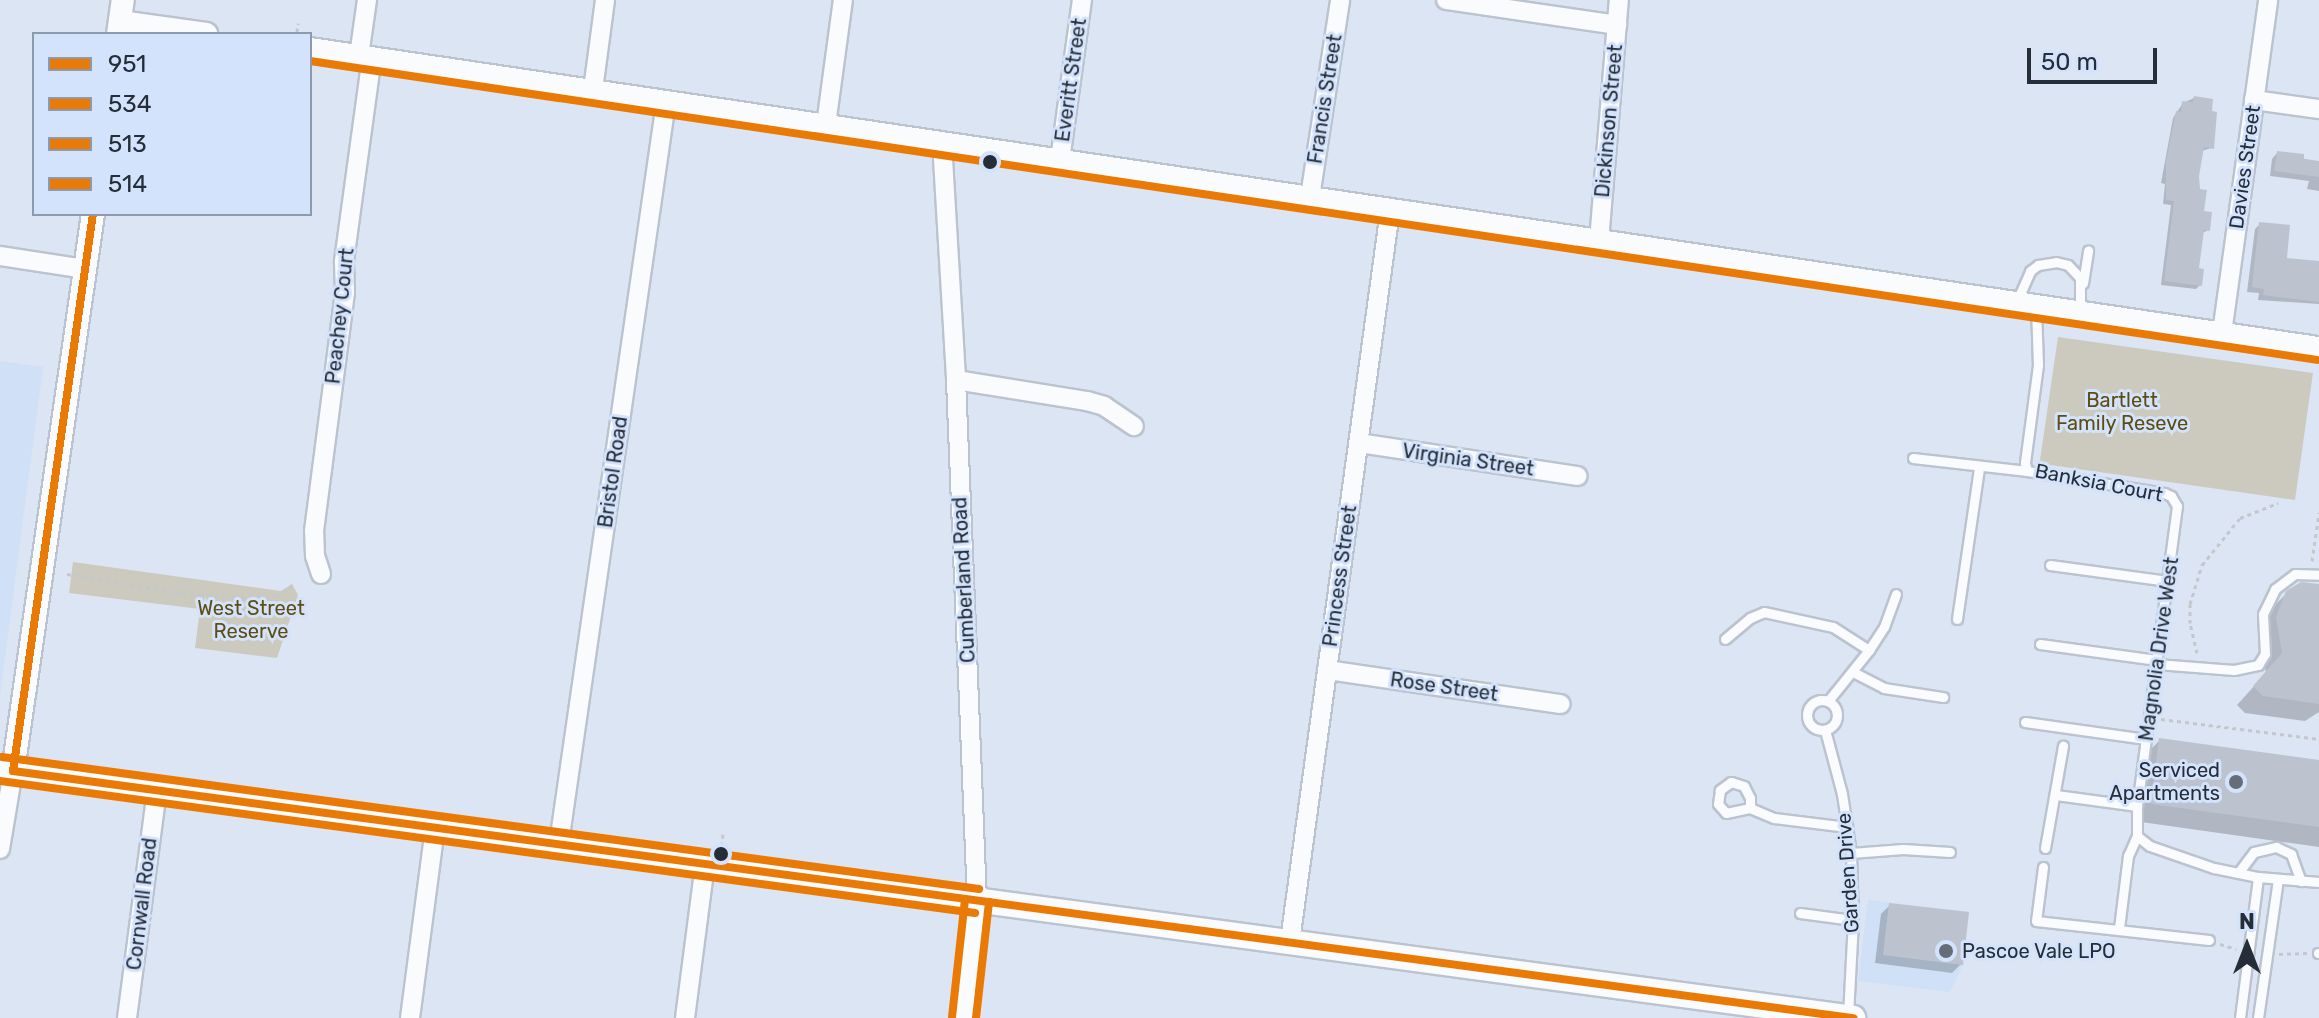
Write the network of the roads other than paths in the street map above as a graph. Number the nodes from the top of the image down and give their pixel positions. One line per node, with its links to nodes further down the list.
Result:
1 (367, 0): 13 (street, Peachey Court)
2 (605, 0): 14 (street)
3 (843, 0): 18 (street)
4 (1082, 0): 20 (street, Everitt Street)
5 (1340, 0): 21 (street, Francis Street)
6 (1446, 0): 10 (street)
7 (1619, 0): 10 (street, Dickinson Street)
8 (2268, 0): 15 (street, Davies Street)
9 (120, 19): 11 (street)
10 (1617, 25): 24 (street, Dickinson Street)
11 (195, 32)
12 (312, 42): 13 (street)
13 (366, 56): 14 (street); 42 (street, Peachey Court)
14 (593, 90): 16 (street)
15 (2254, 100): 17 (street); 31 (street, Davies Street)
16 (666, 102): 18 (street); 68 (street, Bristol Road)
17 (2319, 109)
18 (826, 125): 19 (street)
19 (942, 142): 20 (street); 33 (street, Cumberland Road)
20 (1060, 160): 21 (street)
21 (1310, 197): 22 (street)
22 (1390, 211): 24 (street); 35 (street, Princess Street)
23 (93, 216): 27 (street)
24 (1599, 241): 29 (street)
25 (2088, 250): 28 (lane)
26 (0, 256): 27 (street)
27 (85, 269): 60 (street)
28 (2082, 287): 29 (lane); 30 (lane)
29 (2026, 305): 30 (street); 38 (lane, Banksia Court)
30 (2080, 313): 31 (street)
31 (2222, 333): 32 (street)
32 (2319, 348)
33 (956, 380): 34 (street); 79 (street, Cumberland Road)
34 (1134, 426)
35 (1359, 443): 39 (street, Virginia Street); 51 (street, Princess Street)
36 (1913, 458): 37 (lane)
37 (1979, 468): 38 (lane); 46 (lane)
38 (2027, 471): 40 (lane, Banksia Court)
39 (1578, 476)
40 (2177, 516): 44 (lane, Magnolia Drive West)
41 (2050, 565): 44 (lane)
42 (321, 574)
43 (2315, 574): 50 (lane)
44 (2168, 581): 50 (lane, Magnolia Drive West)
45 (1896, 594): 49 (lane)
46 (1957, 619)
47 (1725, 639): 49 (lane)
48 (2040, 644): 50 (lane)
49 (1869, 650): 52 (lane)
50 (2157, 662): 58 (lane, Magnolia Drive West)
51 (1327, 670): 55 (street, Rose Street); 84 (street, Princess Street)
52 (1853, 672): 53 (lane); 54 (lane)
53 (1943, 697)
54 (1828, 701): 57 (lane); 57 (lane)
55 (1561, 704)
56 (2025, 722): 58 (lane)
57 (1825, 730): 66 (lane, Garden Drive)
58 (2146, 739): 63 (lane, Magnolia Drive West)
59 (2063, 746): 62 (lane)
60 (6, 770): 61 (main road); 70 (street)
61 (157, 790): 65 (main road); 86 (street, Cornwall Road)
62 (2056, 795): 63 (lane); 69 (lane)
63 (2137, 806): 67 (lane, Magnolia Drive West)
64 (1750, 808): 66 (lane)
65 (435, 827): 68 (main road); 87 (street)
66 (1847, 827): 72 (lane, Garden Drive)
67 (2137, 836): 75 (lane); 82 (lane, Magnolia Drive West)
68 (559, 843): 73 (main road)
69 (2045, 848)
70 (0, 849)
71 (1950, 852): 72 (lane)
72 (1851, 853): 81 (lane, Garden Drive)
73 (713, 854): 79 (main road); 88 (street)
74 (2043, 867): 82 (lane)
75 (2238, 873): 76 (lane); 77 (lane)
76 (2268, 878): 77 (lane); 91 (lane); 92 (lane)
77 (2301, 881): 78 (lane)
78 (2319, 882)
79 (977, 901): 84 (main road); 89 (main road, Cumberland Road)
80 (1800, 913): 81 (lane)
81 (1853, 920): 90 (lane, Garden Drive)
82 (2119, 928): 83 (lane)
83 (2209, 940)
84 (1290, 941): 85 (main road)
85 (1818, 1015): 90 (main road)
86 (127, 1018)
87 (410, 1018)
88 (685, 1018)
89 (964, 1018)
90 (1850, 1018)
91 (2240, 1018)
92 (2258, 1018)

